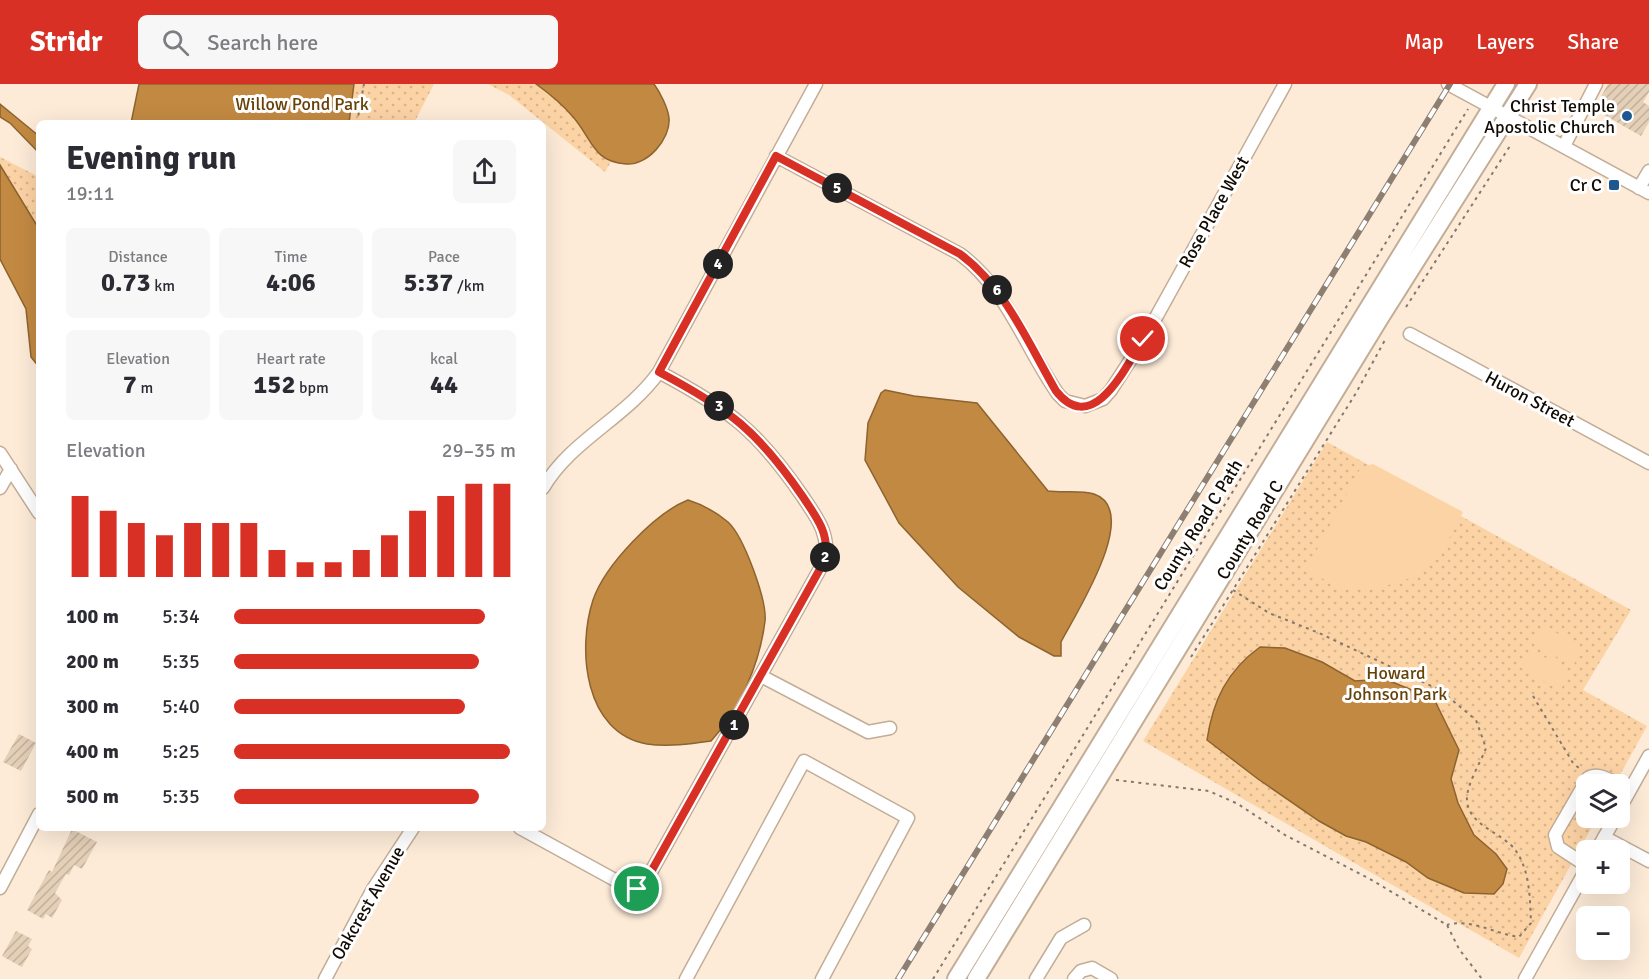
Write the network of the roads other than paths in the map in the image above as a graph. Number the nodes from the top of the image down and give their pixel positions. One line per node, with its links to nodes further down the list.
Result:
1 (816, 84): 10 (street)
2 (1285, 84): 10 (street, Rose Place West)
3 (1448, 84): 7 (street)
4 (1506, 84): 7 (main road, County Road C)
5 (1528, 84): 8 (main road, County Road C)
6 (1596, 84): 9 (street)
7 (1492, 108): 8 (street); 40 (main road, County Road C)
8 (1508, 117): 9 (street); 41 (main road, County Road C)
9 (1564, 146): 12 (street)
10 (776, 156): 14 (street)
11 (1649, 171): 12 (street)
12 (1644, 190)
13 (1410, 334): 16 (street, Huron Street)
14 (659, 372): 17 (street); 21 (street)
15 (0, 453): 18 (street)
16 (1649, 463)
17 (548, 468)
18 (10, 469): 19 (street); 20 (street)
19 (0, 488)
20 (36, 508)
21 (761, 676): 22 (street); 29 (street)
22 (890, 728)
23 (1649, 756): 24 (street)
24 (1630, 778)
25 (1576, 799): 32 (street)
26 (36, 820): 35 (street)
27 (1609, 828): 30 (street)
28 (411, 831): 37 (street, Oakcrest Avenue)
29 (525, 831)
30 (1604, 837): 31 (street); 33 (street)
31 (1602, 840)
32 (1576, 860)
33 (1649, 861)
34 (1576, 887): 45 (street)
35 (0, 888)
36 (1084, 925): 42 (street)
37 (325, 979)
38 (686, 979): 39 (street)
39 (822, 979)
40 (956, 979)
41 (976, 979)
42 (1036, 979)
43 (1074, 979): 44 (street)
44 (1111, 979)
45 (1525, 979)

